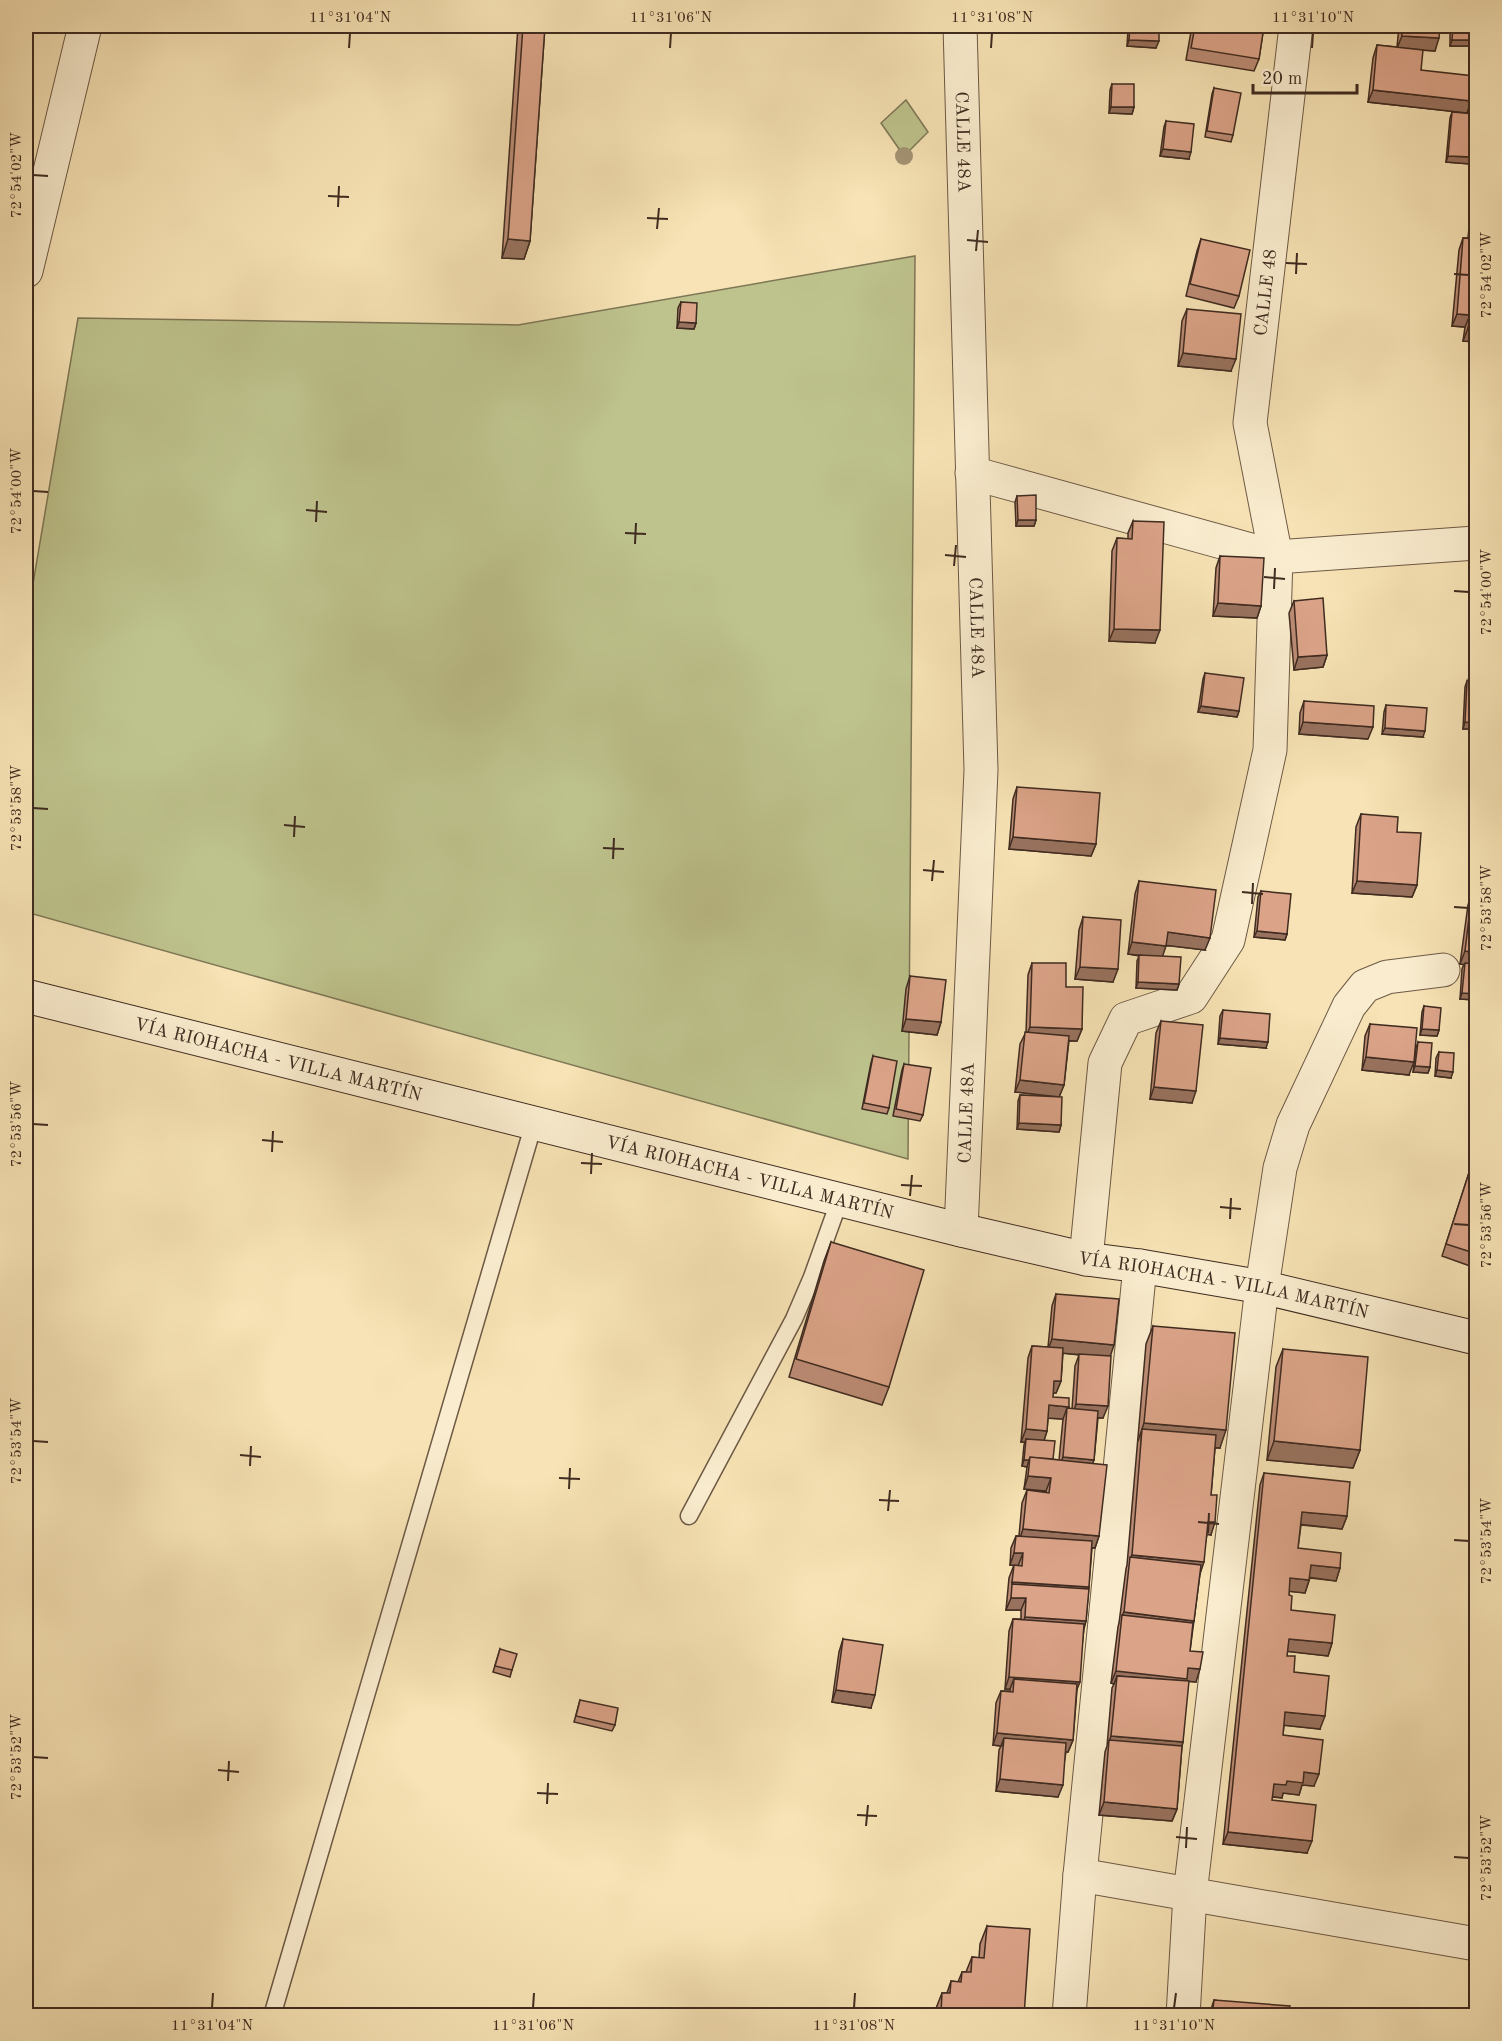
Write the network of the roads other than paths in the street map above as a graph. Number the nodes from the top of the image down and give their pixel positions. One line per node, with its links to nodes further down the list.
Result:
1 (85, 26): 4 (street)
2 (960, 26): 5 (street, CALLE 48A)
3 (1296, 26): 7 (street, CALLE 48)
4 (26, 271)
5 (972, 473): 7 (street); 12 (street, CALLE 48A)
6 (1476, 543): 7 (street)
7 (1276, 557): 13 (street, CALLE 48)
8 (1443, 970): 15 (street)
9 (26, 996): 10 (street, VÍA RIOHACHA - VILLA MARTÍN)
10 (534, 1123): 11 (street, VÍA RIOHACHA - VILLA MARTÍN); 21 (lane)
11 (840, 1200): 12 (street, VÍA RIOHACHA - VILLA MARTÍN); 17 (lane)
12 (961, 1230): 13 (street, VÍA RIOHACHA - VILLA MARTÍN)
13 (1086, 1259): 14 (street, VÍA RIOHACHA - VILLA MARTÍN)
14 (1140, 1266): 15 (street, VÍA RIOHACHA - VILLA MARTÍN); 18 (street)
15 (1262, 1287): 16 (street, VÍA RIOHACHA - VILLA MARTÍN); 19 (street)
16 (1476, 1338)
17 (689, 1516)
18 (1080, 1875): 19 (street); 22 (street)
19 (1190, 1894): 20 (street); 23 (street)
20 (1476, 1944)
21 (272, 2016)
22 (1069, 2016)
23 (1183, 2016)

